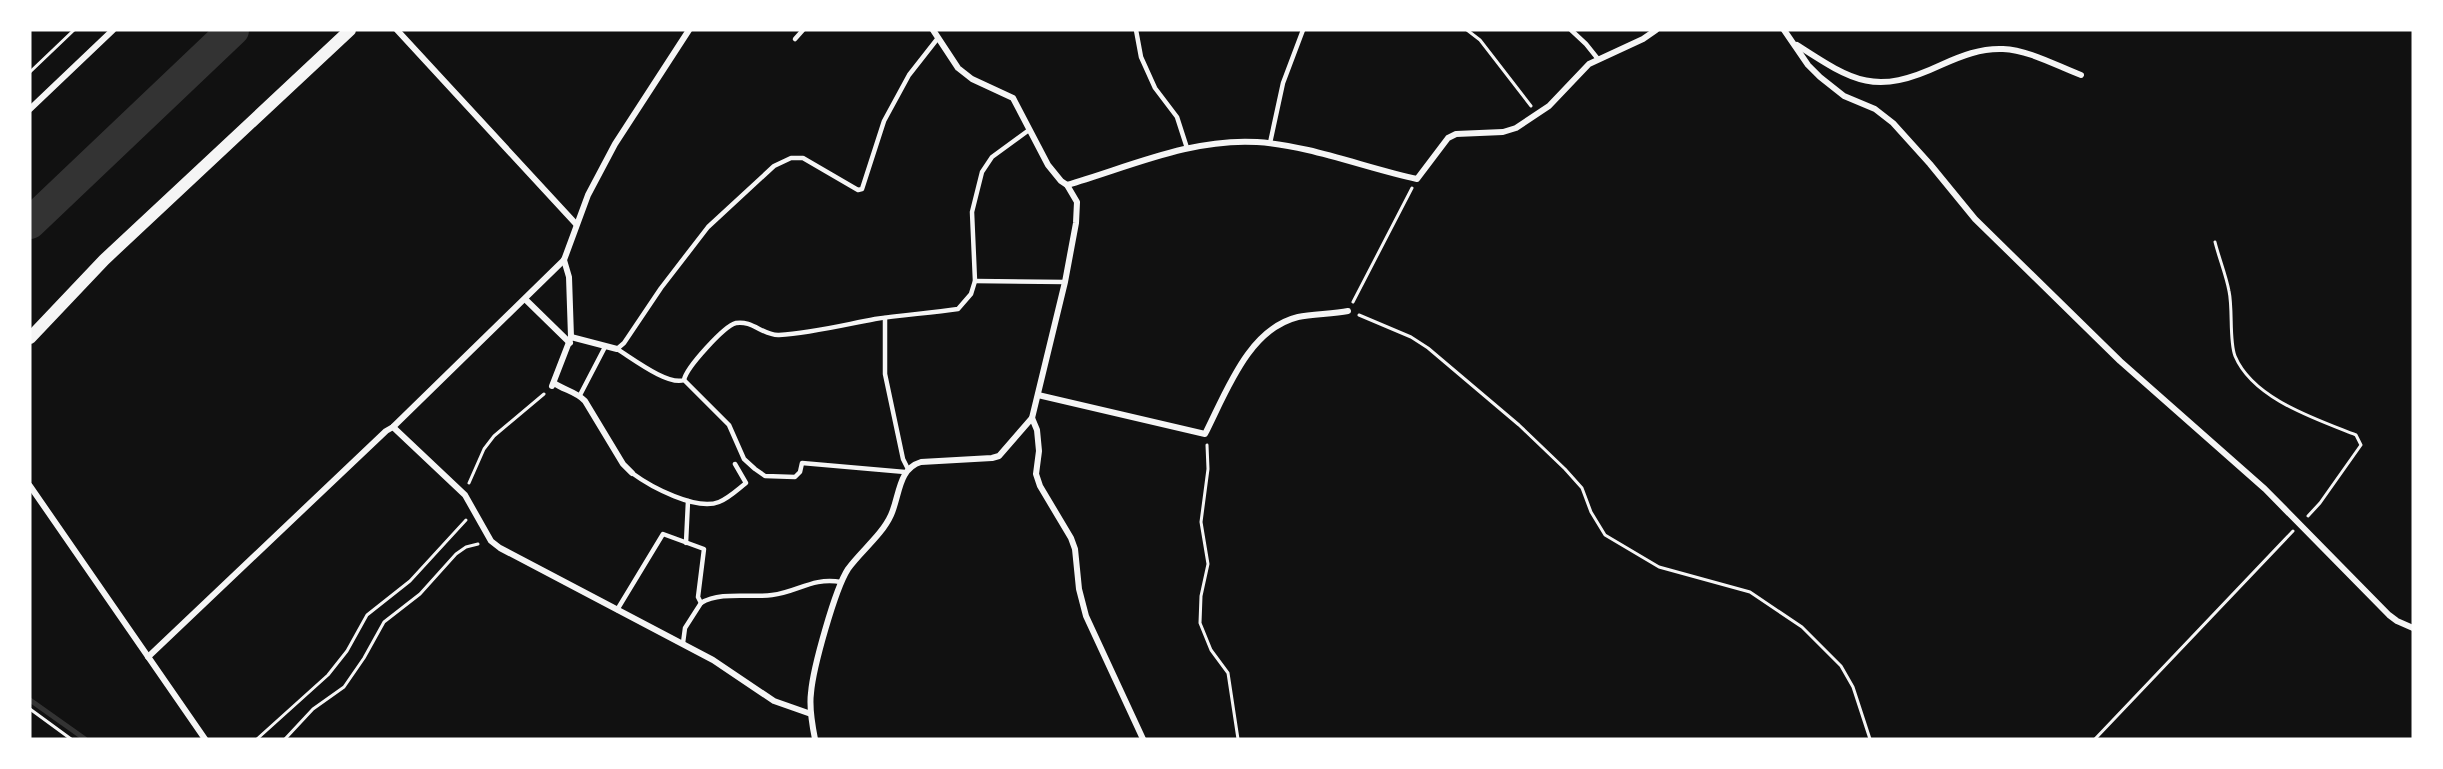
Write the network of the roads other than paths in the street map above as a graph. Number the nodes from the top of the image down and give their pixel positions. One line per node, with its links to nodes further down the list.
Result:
1 (113, 30): 17 (street)
2 (350, 30): 29 (main road)
3 (397, 30): 22 (street)
4 (689, 30): 22 (street)
5 (803, 30): 13 (lane)
6 (933, 30): 12 (street)
7 (1136, 30): 20 (lane)
8 (1303, 30): 19 (lane)
9 (1571, 30): 15 (lane)
10 (1656, 30): 15 (street)
11 (1784, 30): 14 (street)
12 (938, 38): 18 (street); 32 (lane)
13 (795, 39)
14 (1794, 43): 16 (street); 47 (street)
15 (1598, 58): 19 (street)
16 (2081, 75)
17 (30, 109)
18 (1029, 130): 21 (street); 24 (lane)
19 (1269, 143): 20 (street)
20 (1186, 148): 21 (street)
21 (1067, 185): 25 (street)
22 (576, 224): 23 (street)
23 (564, 260): 26 (street); 30 (street)
24 (975, 281): 25 (lane); 28 (lane)
25 (1065, 282): 35 (street)
26 (525, 299): 30 (street); 37 (street)
27 (1348, 311): 35 (street)
28 (885, 318): 33 (lane); 39 (lane)
29 (30, 338)
30 (570, 340): 31 (street); 34 (street)
31 (605, 347): 32 (street); 34 (lane)
32 (617, 349): 33 (lane)
33 (684, 380): 39 (lane)
34 (580, 395): 40 (street)
35 (1038, 395): 36 (street)
36 (1032, 418): 39 (street); 53 (street)
37 (393, 427): 46 (street); 49 (street)
38 (735, 464): 42 (lane)
39 (906, 471): 44 (street)
40 (632, 473): 42 (lane)
41 (30, 486): 49 (street)
42 (688, 501): 43 (lane)
43 (686, 543): 45 (lane); 46 (lane)
44 (841, 582): 45 (lane); 50 (street)
45 (701, 603): 48 (lane)
46 (617, 610): 48 (street)
47 (2413, 628)
48 (683, 643): 50 (street)
49 (148, 657): 51 (street)
50 (811, 714): 52 (street)
51 (205, 739)
52 (815, 739)
53 (1143, 739)

